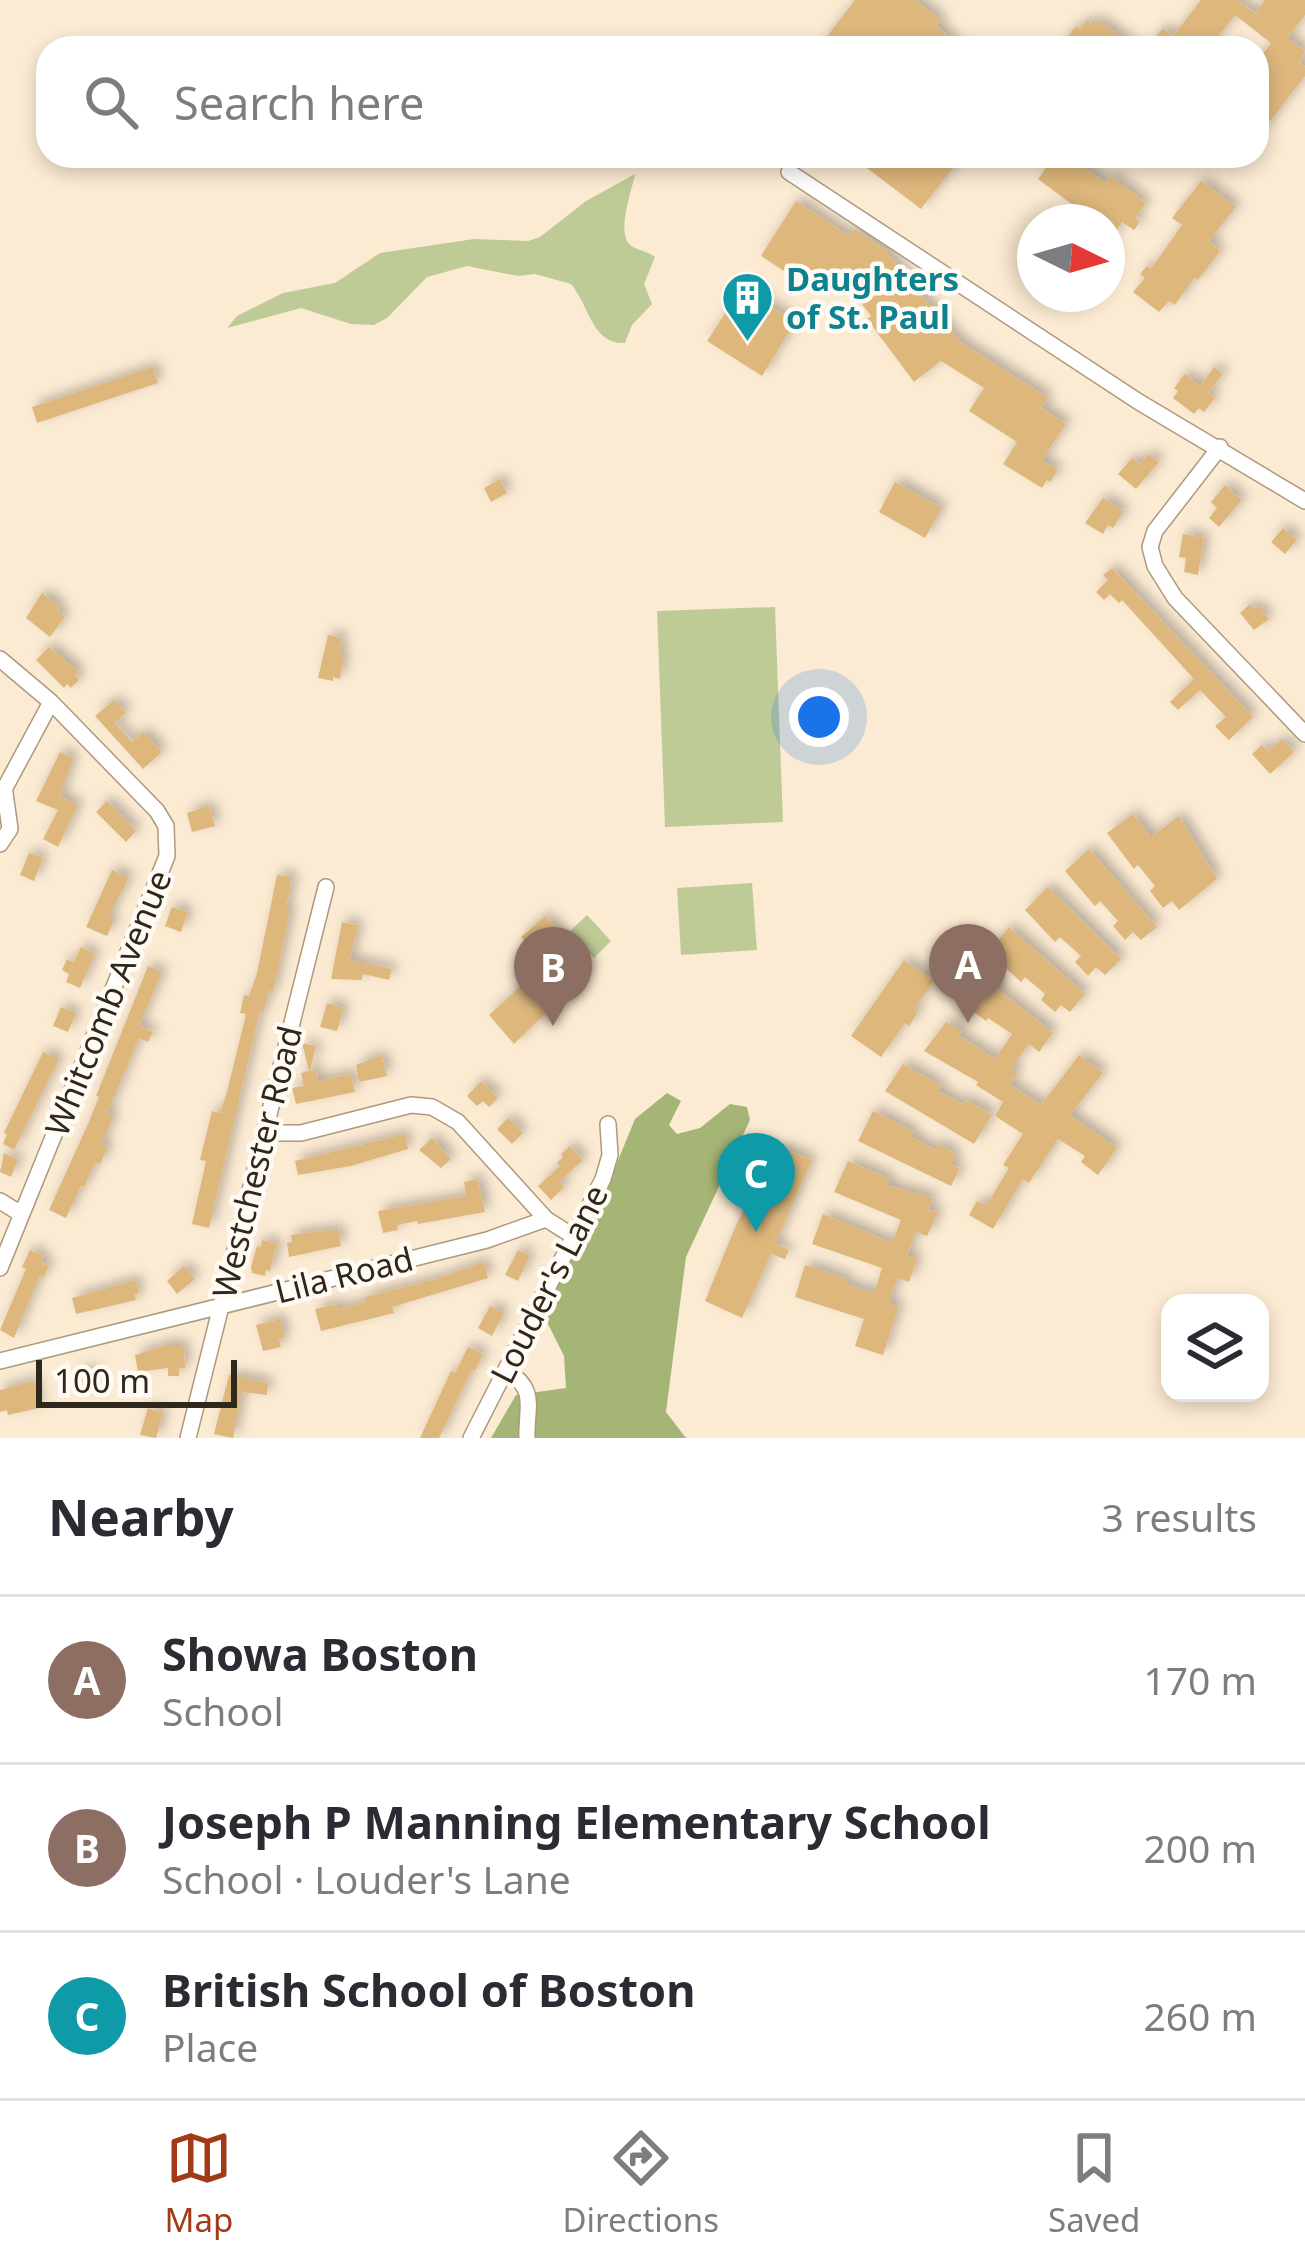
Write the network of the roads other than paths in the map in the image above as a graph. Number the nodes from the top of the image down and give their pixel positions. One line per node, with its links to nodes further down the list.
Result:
1 (789, 172): 2 (street)
2 (1220, 447): 3 (street); 6 (street)
3 (1305, 501)
4 (0, 659): 5 (street, Whitcomb Avenue)
5 (51, 703): 7 (street); 13 (street, Whitcomb Avenue)
6 (1305, 734)
7 (3, 795): 8 (street)
8 (0, 844)
9 (326, 886): 11 (street, Westchester Road)
10 (608, 1124): 15 (street, Louder's Lane)
11 (267, 1133): 14 (street); 17 (street, Westchester Road)
12 (0, 1201): 13 (street)
13 (21, 1214): 16 (street, Whitcomb Avenue)
14 (546, 1219): 15 (street); 17 (street, Lila Road)
15 (574, 1236): 19 (street, Louder's Lane)
16 (0, 1268)
17 (220, 1305): 18 (street, Lila Road); 20 (street, Westchester Road)
18 (0, 1361)
19 (506, 1370): 21 (street, Louder's Lane); 22 (street)
20 (188, 1438)
21 (471, 1438)
22 (527, 1438)

